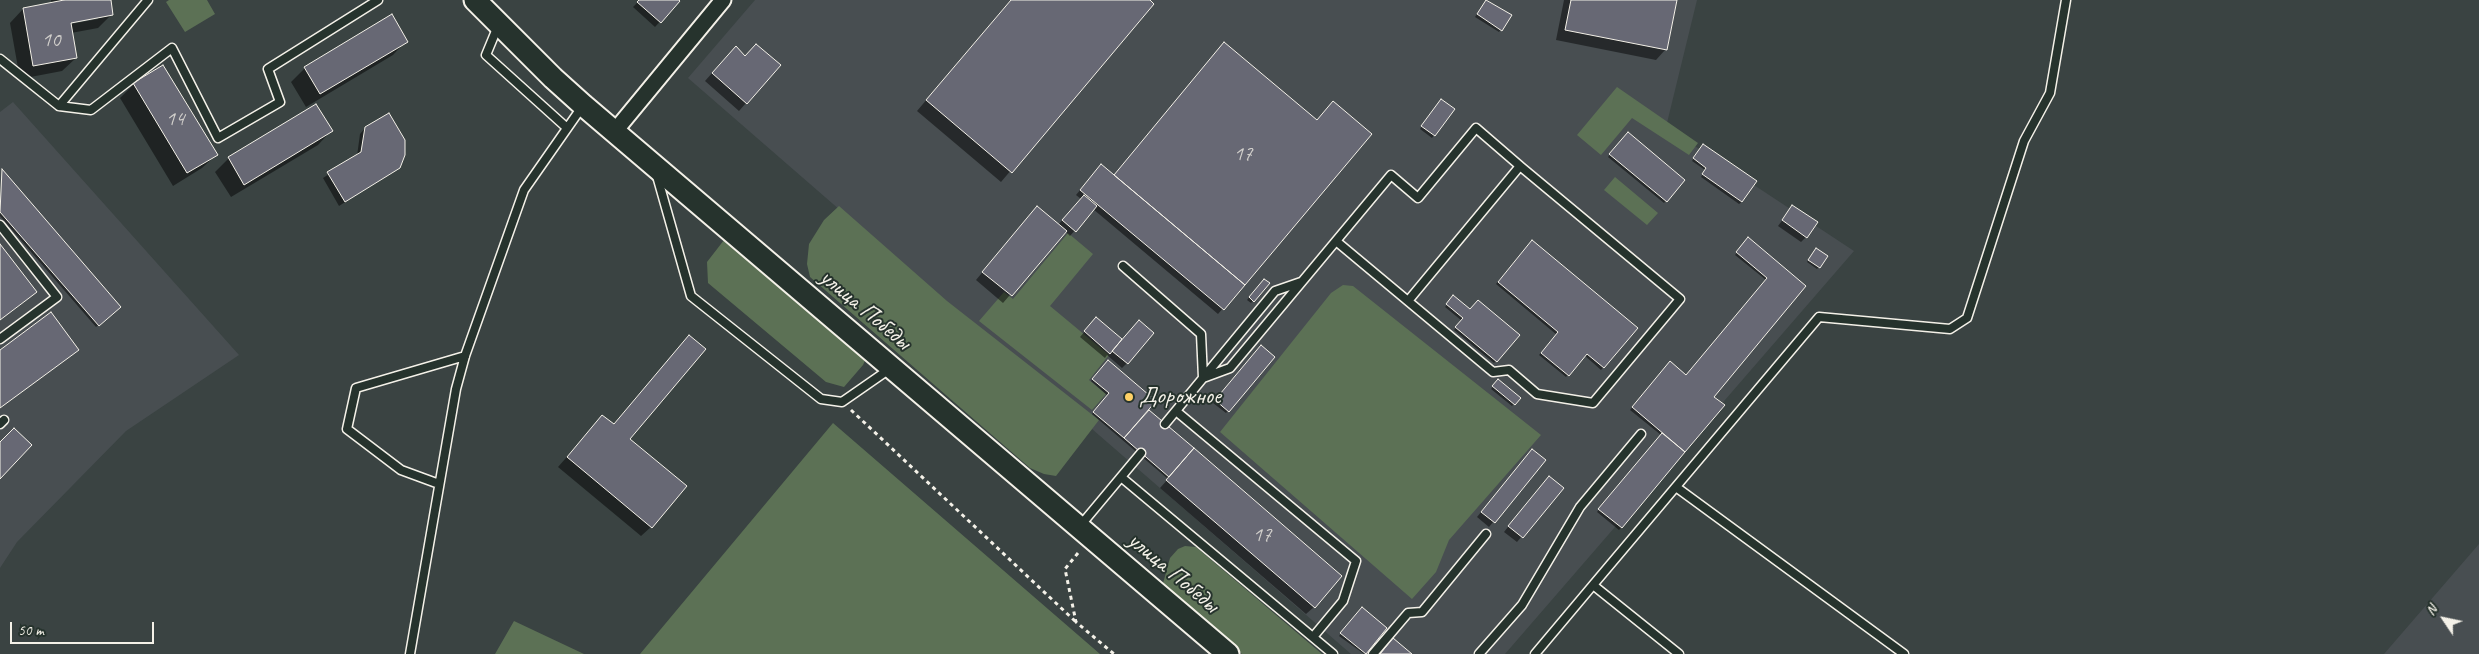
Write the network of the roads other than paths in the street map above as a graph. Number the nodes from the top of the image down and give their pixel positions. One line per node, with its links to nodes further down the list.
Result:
1 (148, 0): 9 (lane)
2 (378, 0): 9 (lane)
3 (475, 0): 6 (main road, улица Победы)
4 (723, 0): 11 (street)
5 (2066, 0): 29 (lane)
6 (499, 24): 8 (main road, улица Победы); 10 (lane)
7 (0, 59): 9 (lane)
8 (583, 105): 10 (lane); 11 (main road, улица Победы)
9 (59, 106)
10 (567, 128): 20 (lane)
11 (615, 131): 12 (main road, улица Победы)
12 (654, 165): 21 (main road, улица Победы); 21 (lane)
13 (1520, 166): 15 (lane); 18 (lane); 18 (lane)
14 (0, 225): 19 (lane)
15 (1336, 241): 17 (lane); 18 (lane)
16 (1123, 266): 22 (lane)
17 (1301, 282): 22 (lane); 22 (lane)
18 (1408, 301)
19 (0, 339)
20 (466, 356): 28 (lane); 28 (lane)
21 (892, 367): 30 (main road, улица Победы)
22 (1203, 378): 23 (lane)
23 (1176, 411): 24 (lane); 33 (lane)
24 (1165, 424)
25 (1641, 434): 38 (lane)
26 (1141, 453): 27 (lane)
27 (1121, 477): 30 (lane); 33 (lane)
28 (439, 484): 34 (lane)
29 (1676, 487): 32 (lane); 41 (lane)
30 (1084, 532): 35 (main road, улица Победы)
31 (1486, 534): 37 (lane)
32 (1593, 585): 39 (lane); 40 (lane)
33 (1313, 637): 36 (lane)
34 (410, 654)
35 (1228, 654)
36 (1333, 654)
37 (1373, 654)
38 (1479, 654)
39 (1535, 654)
40 (1679, 654)
41 (1904, 654)

